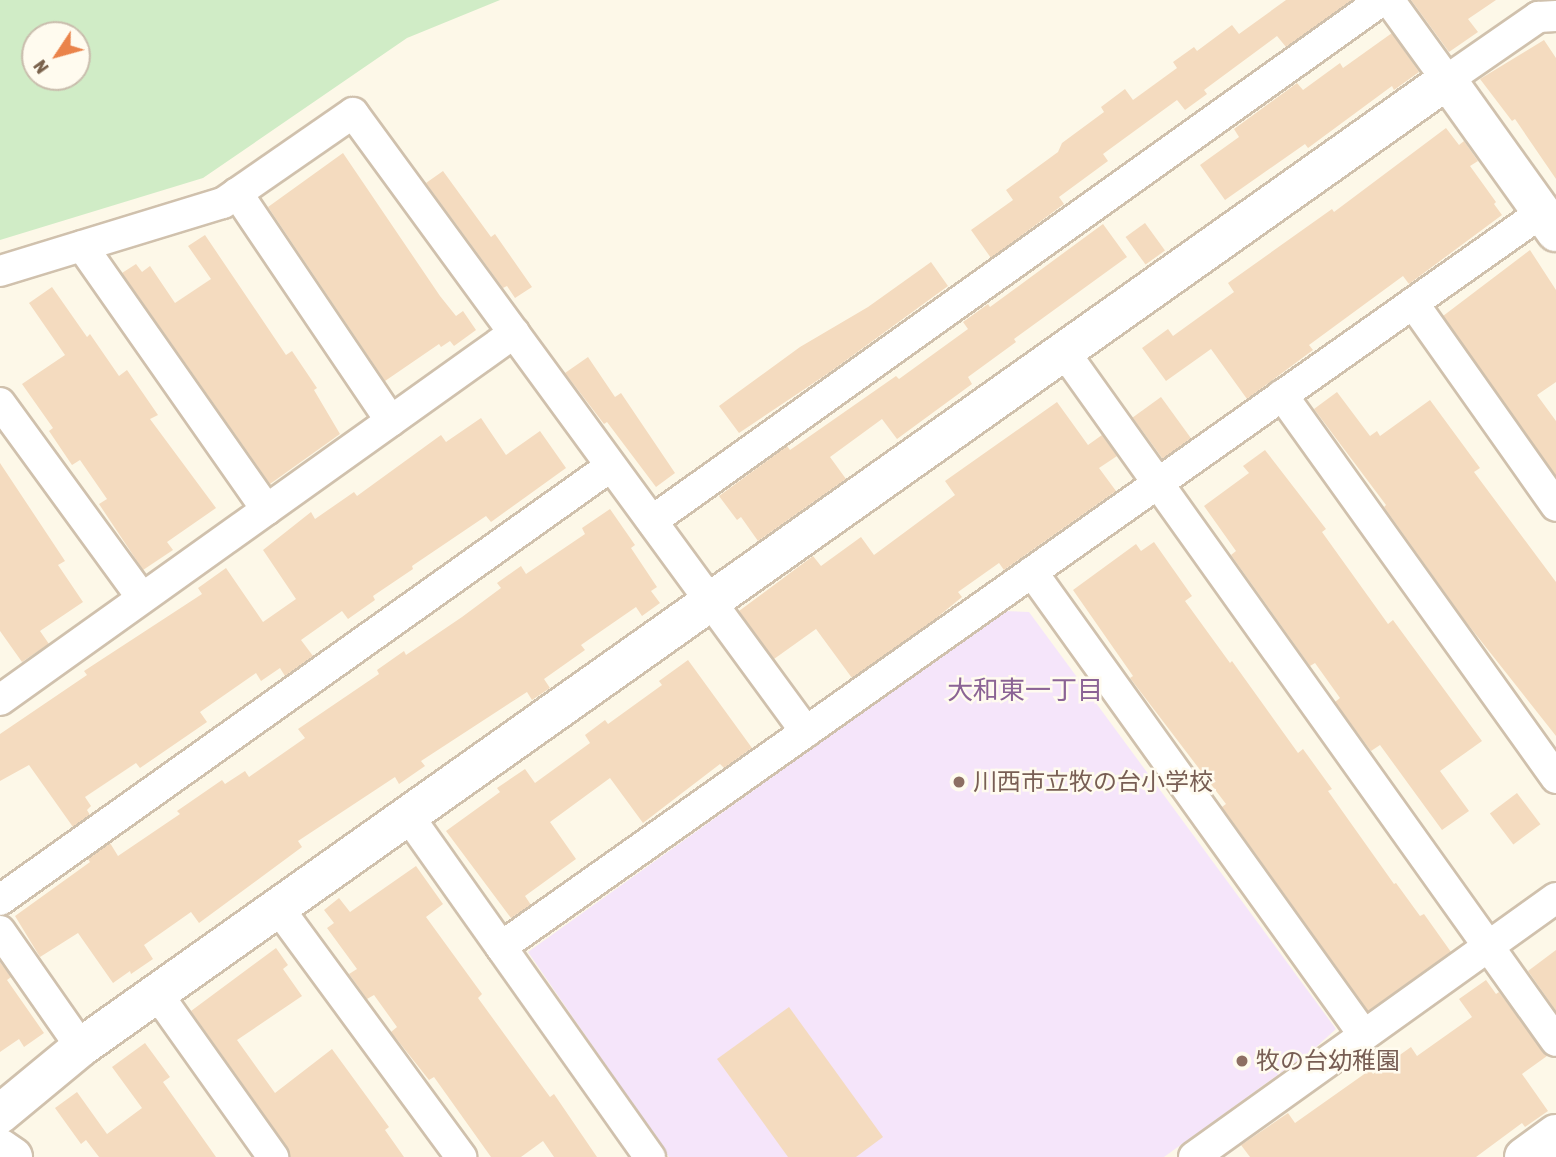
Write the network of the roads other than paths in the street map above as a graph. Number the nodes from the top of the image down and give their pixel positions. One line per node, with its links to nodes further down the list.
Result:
1 (1382, 0): 19 (street)
2 (1389, 0): 4 (street)
3 (1556, 16): 4 (street)
4 (1447, 80): 6 (street); 11 (street)
5 (237, 193): 7 (street); 10 (street); 14 (street)
6 (1549, 222): 9 (street)
7 (82, 246): 8 (street); 18 (street)
8 (0, 271)
9 (1413, 303): 12 (street); 17 (street)
10 (514, 333): 14 (street); 15 (street)
11 (1065, 353): 16 (street); 22 (street)
12 (1282, 395): 16 (street); 25 (street)
13 (0, 403): 21 (street)
14 (391, 421): 18 (street)
15 (611, 466): 19 (street); 28 (street)
16 (1158, 483): 20 (street); 32 (street)
17 (1556, 506)
18 (267, 510): 21 (street)
19 (652, 521): 22 (street)
20 (1032, 572): 24 (street); 34 (street)
21 (142, 598): 23 (street)
22 (709, 600): 24 (street); 26 (street)
23 (5, 687)
24 (806, 732): 31 (street)
25 (1556, 778)
26 (409, 817): 29 (street); 31 (street)
27 (1556, 898): 32 (street)
28 (0, 900)
29 (279, 909): 33 (street); 42 (street)
30 (0, 931): 36 (street)
31 (501, 947): 43 (street)
32 (1489, 947): 34 (street); 35 (street)
33 (158, 995): 36 (street); 41 (street)
34 (1364, 1035): 44 (street)
35 (1556, 1041)
36 (82, 1048): 37 (street)
37 (0, 1114)
38 (1556, 1134): 45 (street)
39 (0, 1149): 40 (street)
40 (13, 1157)
41 (273, 1157)
42 (461, 1157)
43 (650, 1157)
44 (1194, 1157)
45 (1524, 1157)

